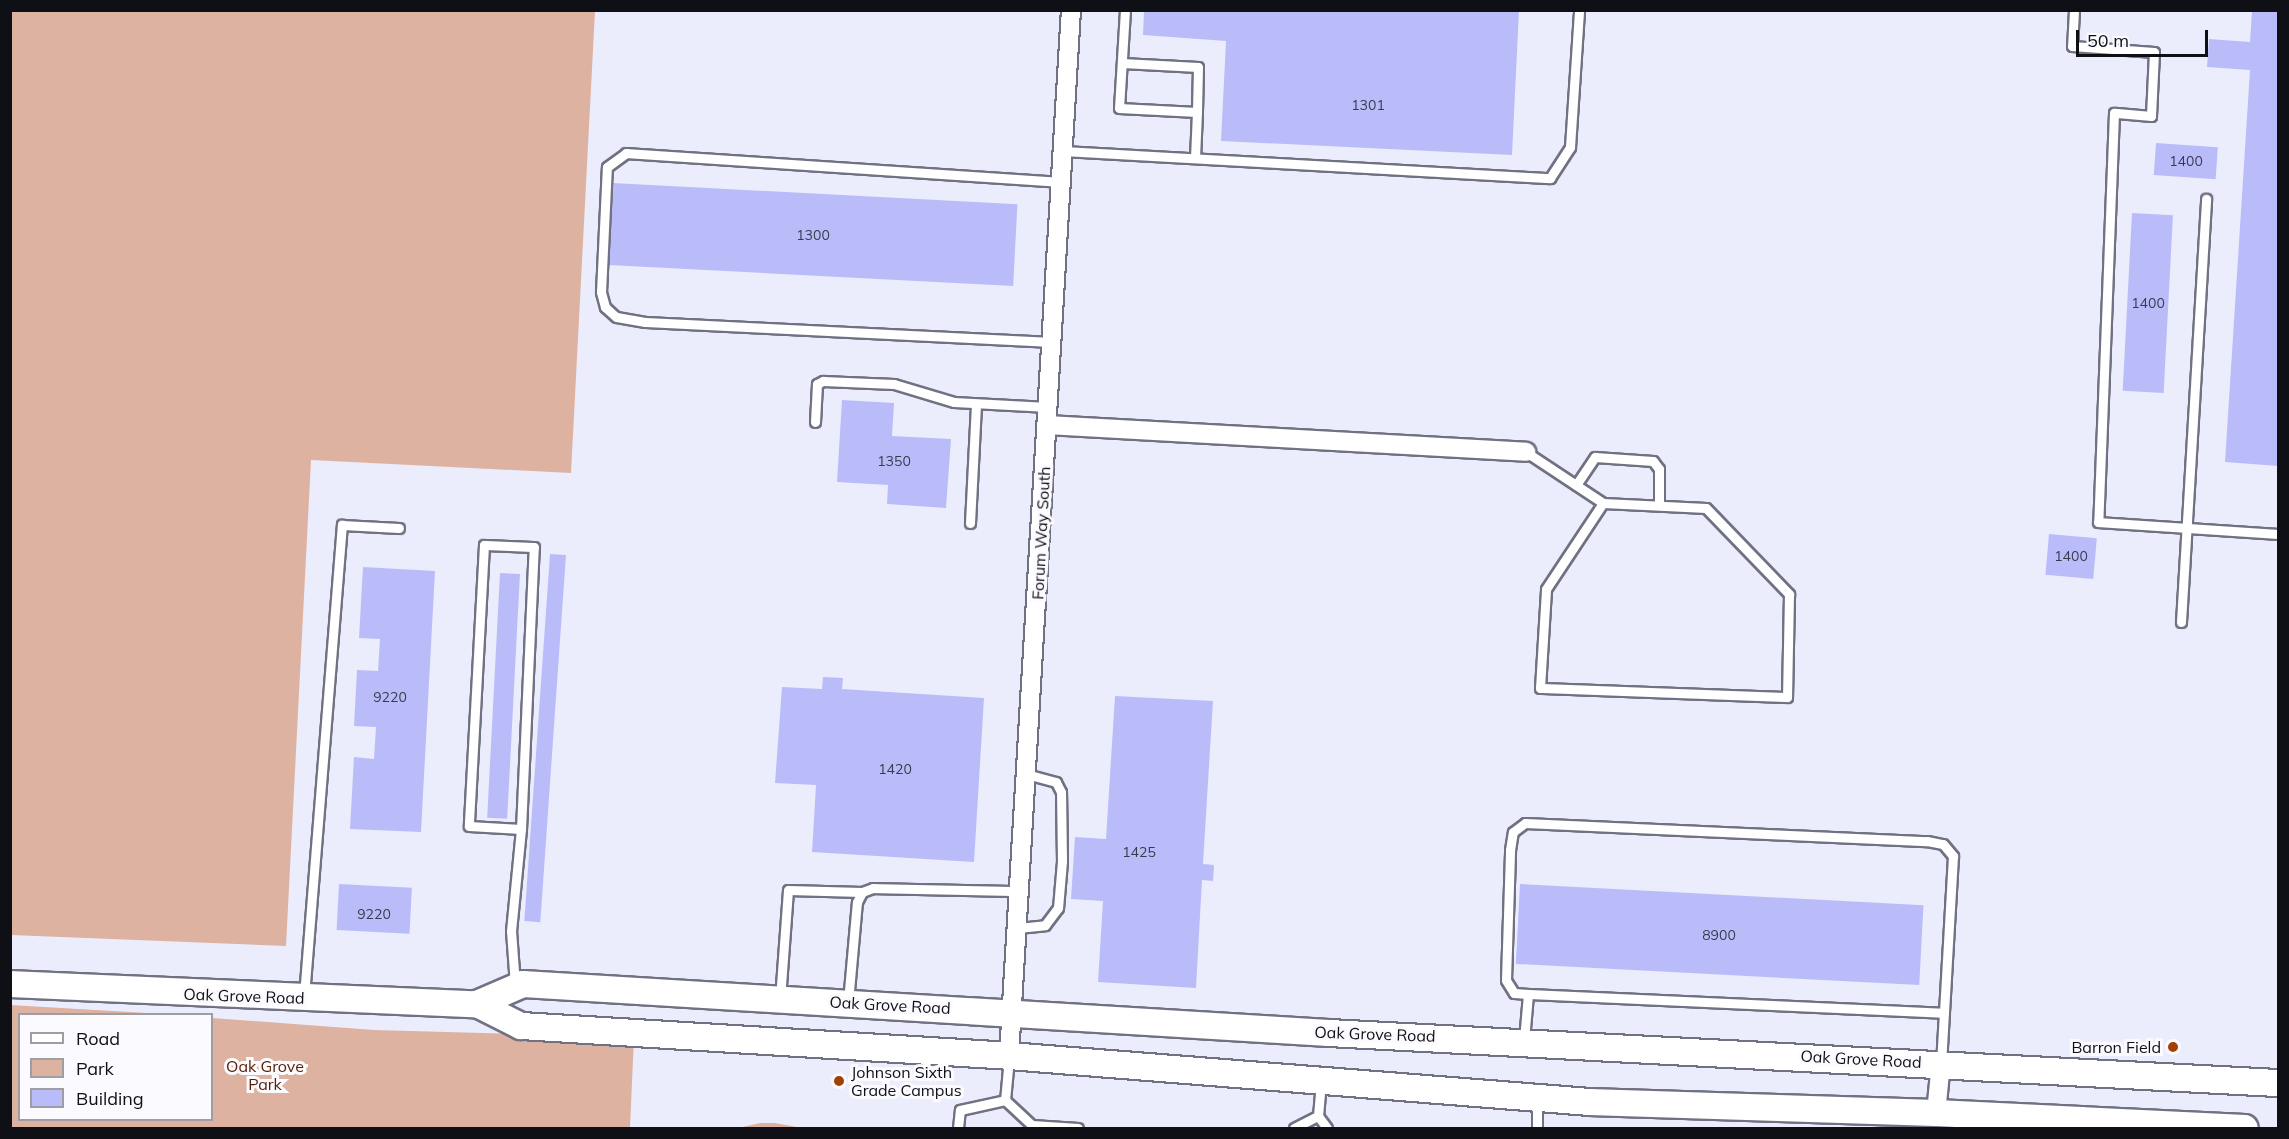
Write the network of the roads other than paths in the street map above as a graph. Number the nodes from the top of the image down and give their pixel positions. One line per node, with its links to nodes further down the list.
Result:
1 (1071, 10): 7 (street, Forum Way South)
2 (1125, 10): 5 (lane)
3 (1578, 10): 8 (lane)
4 (2074, 10): 22 (lane)
5 (1122, 63): 6 (lane); 6 (lane)
6 (1197, 112): 8 (lane)
7 (1062, 151): 8 (lane); 9 (street, Forum Way South)
8 (1195, 158)
9 (1061, 182): 11 (street, Forum Way South); 11 (lane)
10 (2206, 199): 22 (lane)
11 (1052, 342): 13 (street, Forum Way South)
12 (976, 404): 13 (lane); 14 (lane); 20 (lane)
13 (1048, 406): 15 (street, Forum Way South)
14 (815, 422)
15 (1047, 425): 16 (street); 25 (street, Forum Way South)
16 (1526, 452): 17 (lane)
17 (1576, 485): 18 (lane); 19 (lane)
18 (1603, 503): 19 (lane); 19 (lane)
19 (1659, 505)
20 (970, 523)
21 (399, 528): 33 (lane)
22 (2186, 528): 23 (lane); 24 (lane)
23 (2278, 534)
24 (2181, 622)
25 (1027, 774): 27 (street, Forum Way South); 29 (lane)
26 (521, 829): 26 (lane); 31 (lane)
27 (1020, 891): 28 (lane); 29 (street, Forum Way South)
28 (862, 892): 34 (lane); 35 (lane)
29 (1018, 928): 37 (street, Forum Way South)
30 (10, 984): 33 (street, Oak Grove Road)
31 (515, 987): 34 (street, Oak Grove Road); 36 (street, Oak Grove Road)
32 (1528, 994): 38 (lane); 38 (lane); 39 (lane)
33 (303, 998): 36 (street, Oak Grove Road)
34 (780, 999): 35 (street, Oak Grove Road)
35 (848, 1003): 37 (street, Oak Grove Road)
36 (477, 1004): 40 (street, Oak Grove Road)
37 (1013, 1012): 39 (street, Oak Grove Road); 40 (street, Forum Way South)
38 (1944, 1013): 41 (lane)
39 (1524, 1040): 41 (street, Oak Grove Road)
40 (1009, 1056): 42 (street, Oak Grove Road); 45 (lane)
41 (1941, 1063): 43 (street, Oak Grove Road); 47 (street)
42 (1321, 1081): 44 (street, Oak Grove Road); 46 (lane)
43 (2278, 1083)
44 (1537, 1098): 47 (street, Oak Grove Road); 52 (lane)
45 (1005, 1100): 48 (lane); 49 (lane)
46 (1318, 1116): 50 (lane); 51 (lane)
47 (1950, 1118): 53 (street, Oak Grove Road)
48 (958, 1128)
49 (1078, 1128)
50 (1294, 1128)
51 (1328, 1128)
52 (1537, 1128)
53 (2240, 1128): 54 (street, Oak Grove Road)
54 (2245, 1128)

